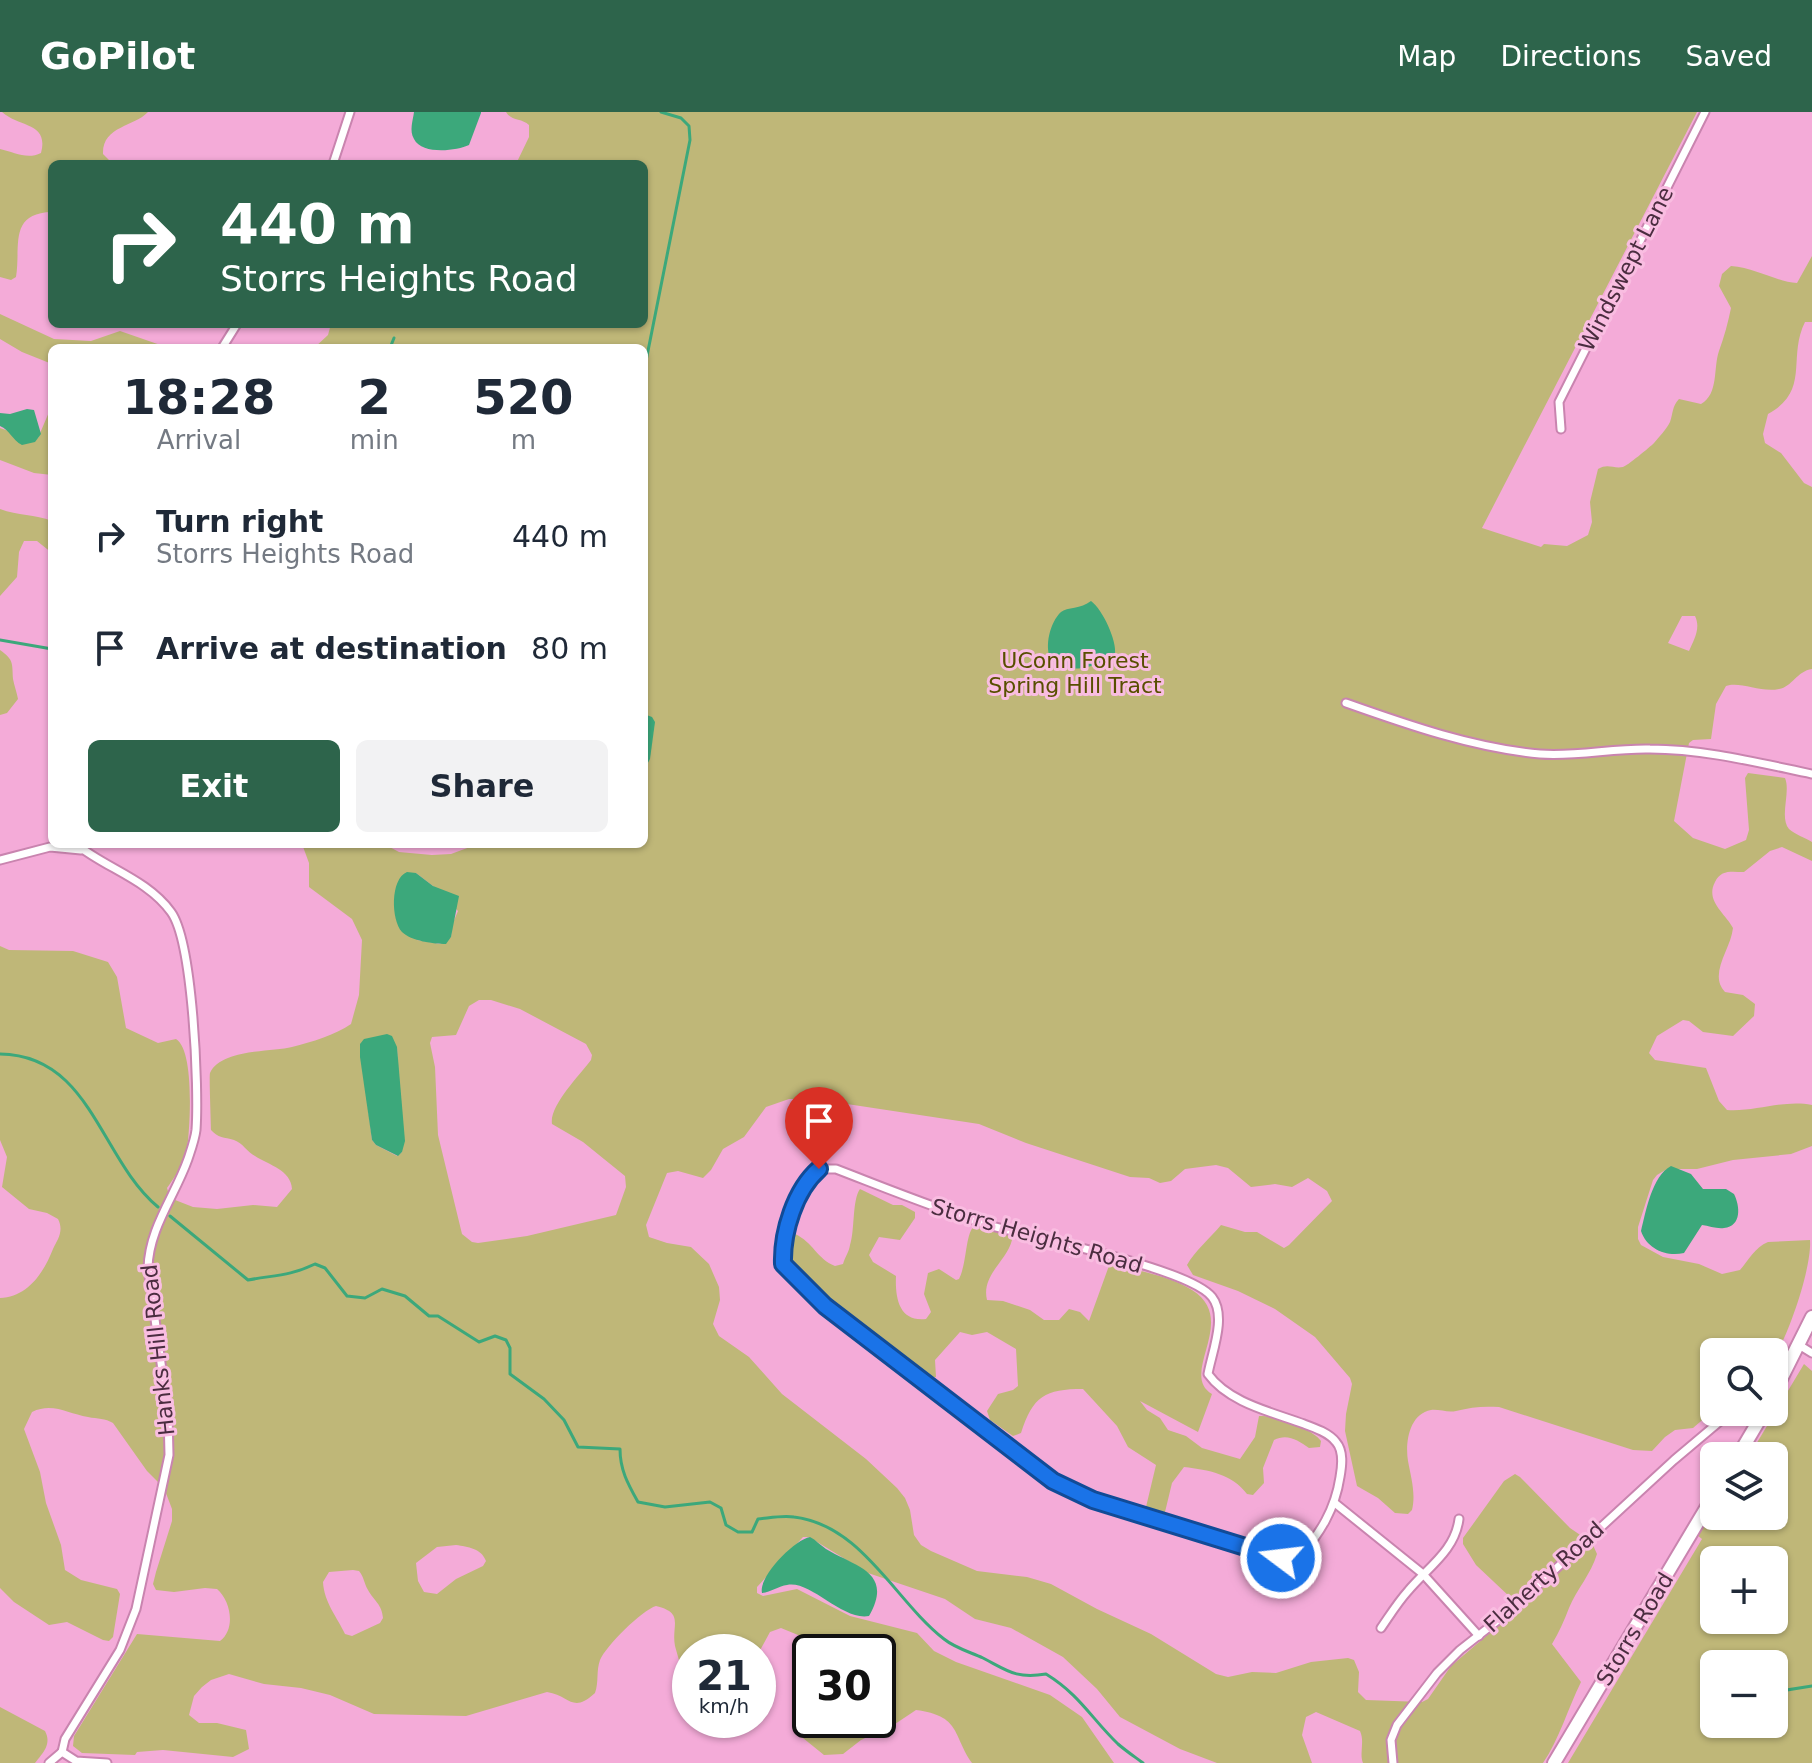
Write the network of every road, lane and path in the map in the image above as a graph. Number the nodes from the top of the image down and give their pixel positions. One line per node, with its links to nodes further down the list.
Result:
1 (350, 112): 3 (street)
2 (1705, 112): 4 (street, Windswept Lane)
3 (334, 160)
4 (1561, 429)
5 (1346, 703): 6 (street)
6 (1812, 774)
7 (48, 847): 11 (street)
8 (68, 848): 10 (street)
9 (81, 848): 10 (street, Hanks Hill Road)
10 (83, 850): 23 (street, Hanks Hill Road)
11 (0, 860)
12 (1812, 1317): 13 (main road)
13 (1799, 1345): 14 (street); 15 (main road)
14 (1812, 1353)
15 (1788, 1366)
16 (1714, 1426): 22 (street, Flaherty Road)
17 (1336, 1504): 17 (street, Storrs Heights Road); 20 (street)
18 (1700, 1518): 27 (main road, Storrs Road)
19 (1459, 1519): 20 (street)
20 (1423, 1574): 21 (street); 22 (street)
21 (1381, 1628)
22 (1479, 1636): 26 (street, Flaherty Road)
23 (62, 1752): 24 (street); 25 (street)
24 (49, 1763)
25 (107, 1763)
26 (1393, 1763)
27 (1554, 1763)

